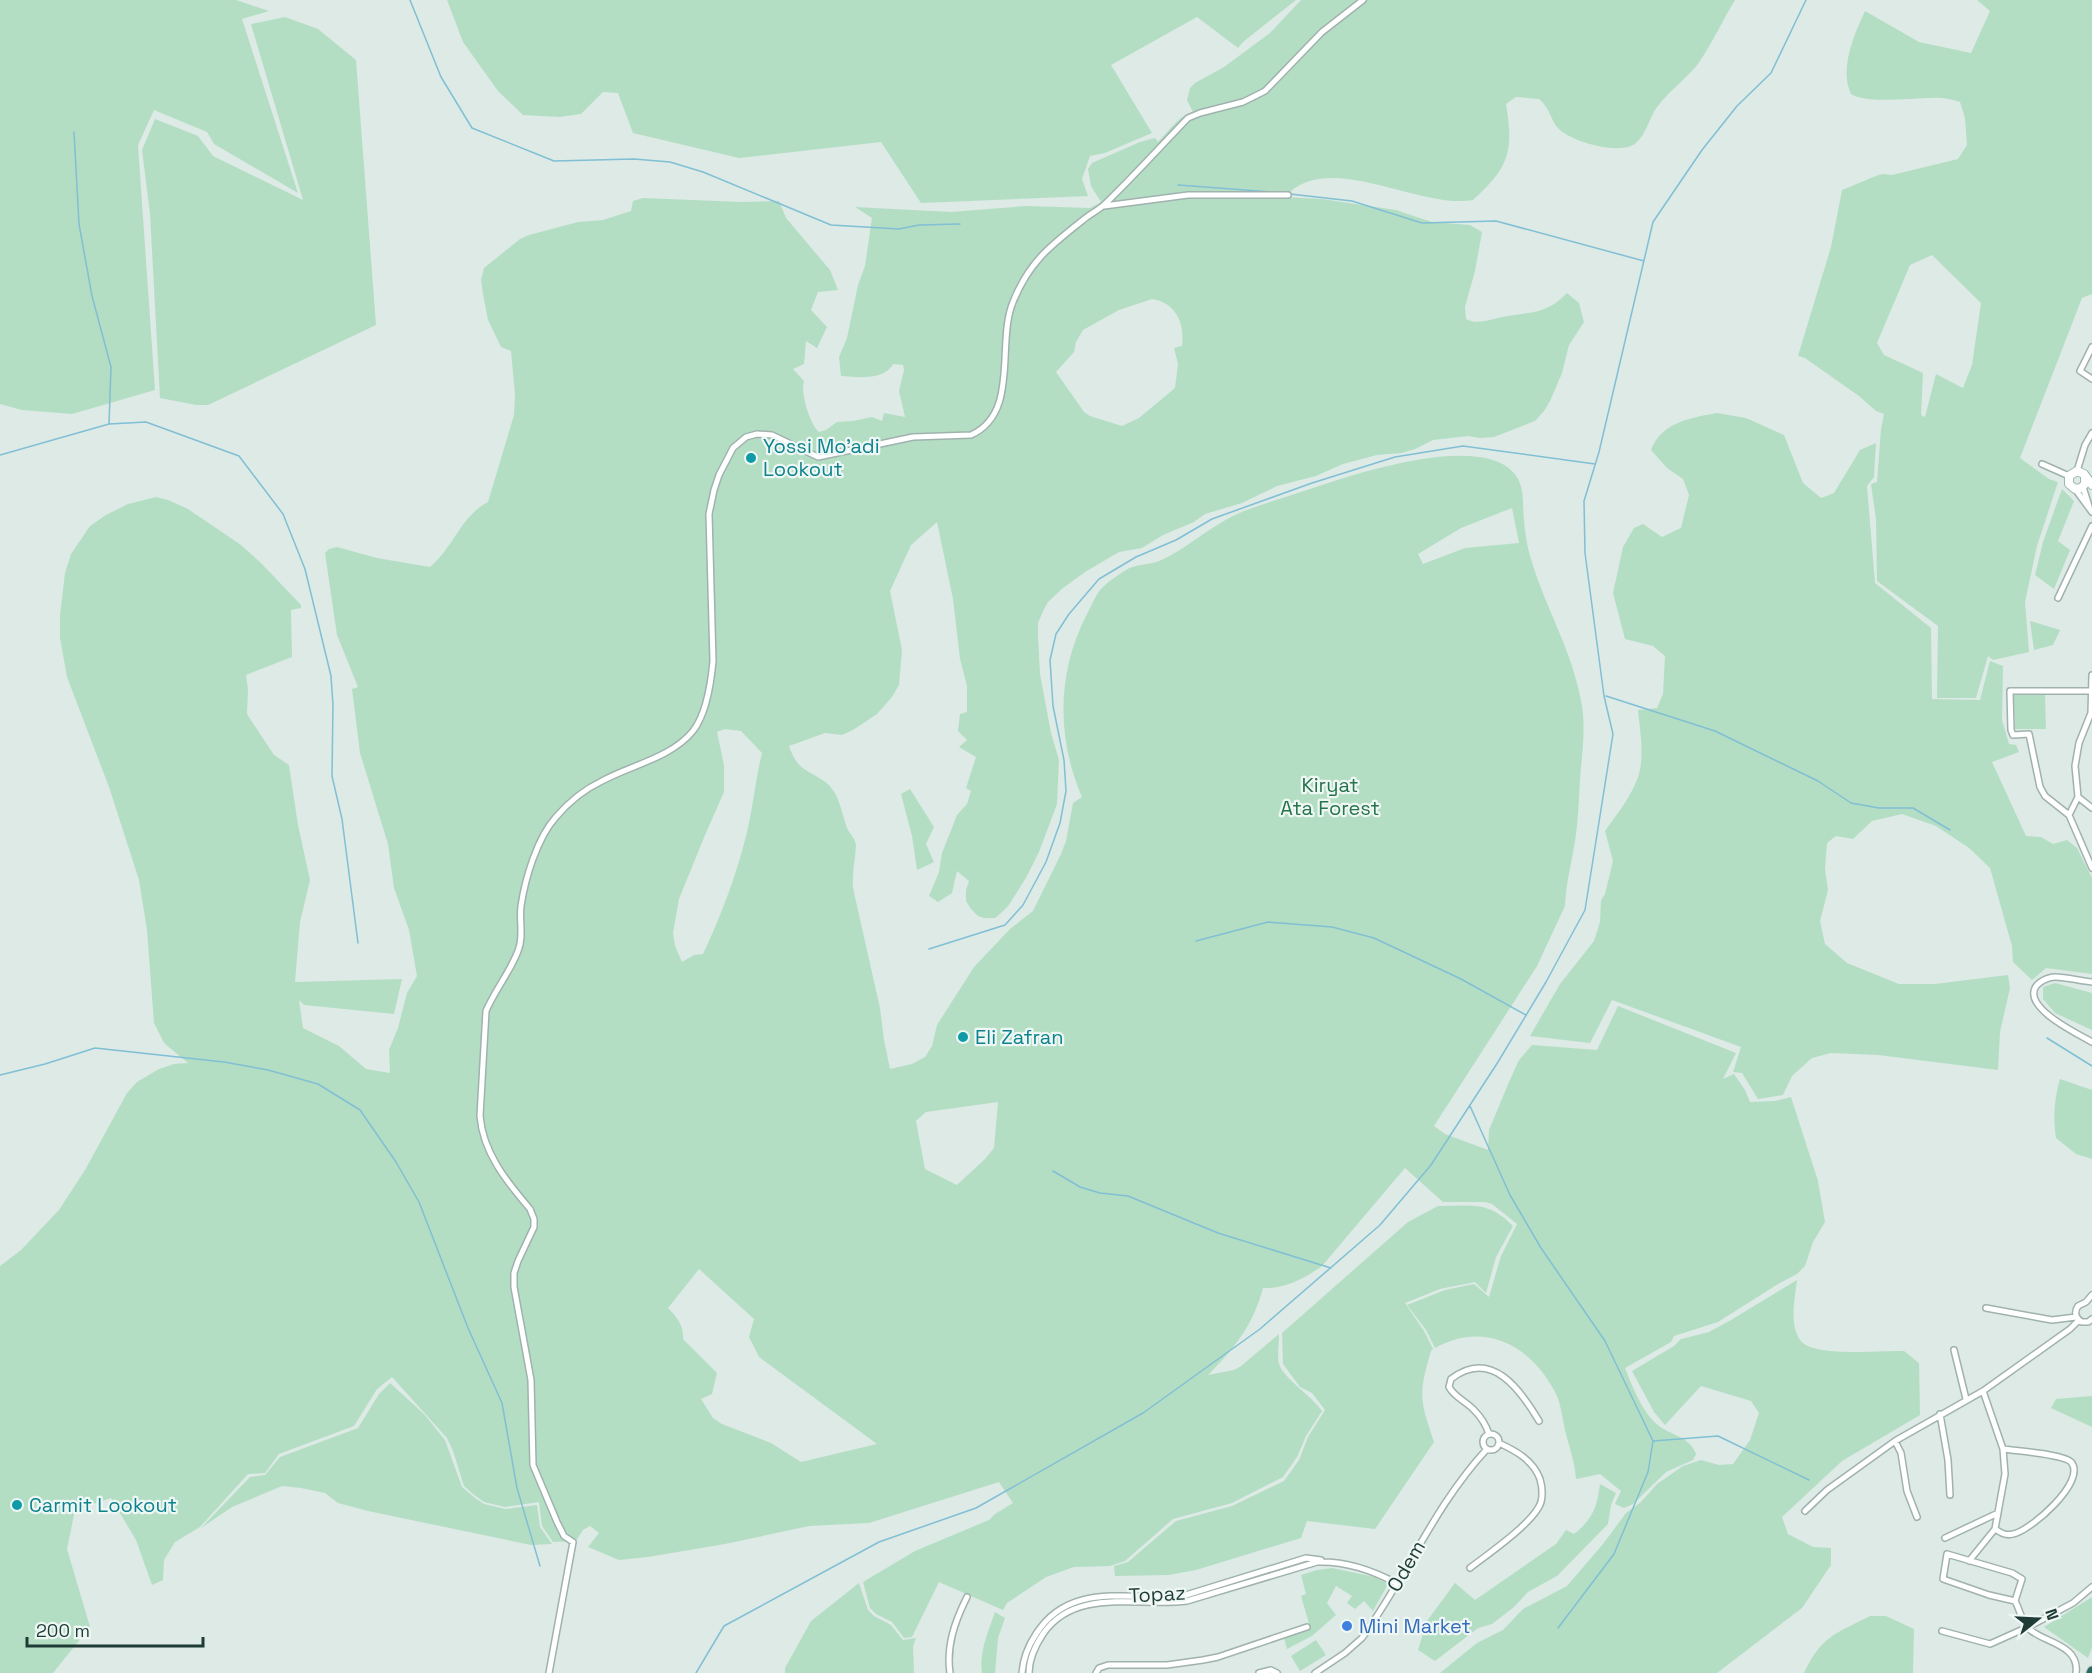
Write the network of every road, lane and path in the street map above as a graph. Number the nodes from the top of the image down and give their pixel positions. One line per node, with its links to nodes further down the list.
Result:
1 (1363, 0): 3 (street)
2 (1288, 195): 3 (street)
3 (1103, 206): 58 (street)
4 (2092, 347): 5 (street)
5 (2092, 379)
6 (2092, 432): 8 (street)
7 (2042, 464): 9 (street)
8 (2077, 471): 9 (street); 10 (street)
9 (2068, 476): 12 (street)
10 (2085, 476): 11 (street); 12 (street)
11 (2092, 485)
12 (2079, 488): 13 (street); 15 (street)
13 (2092, 490)
14 (2092, 497): 15 (street)
15 (2091, 509)
16 (2092, 526): 17 (street)
17 (2058, 598)
18 (2092, 675): 19 (street)
19 (2092, 691): 20 (street); 22 (street)
20 (2078, 797): 21 (street); 22 (street)
21 (2092, 808)
22 (2069, 815): 23 (street)
23 (2092, 868)
24 (2092, 982): 25 (street)
25 (2092, 1042)
26 (2092, 1295): 27 (street)
27 (2089, 1304): 29 (street)
28 (1986, 1308): 29 (street)
29 (2077, 1318): 30 (street); 32 (street)
30 (2092, 1319)
31 (1953, 1350): 33 (street)
32 (1983, 1390): 33 (street); 40 (street)
33 (1966, 1399): 34 (street)
34 (1940, 1414): 37 (street); 41 (street)
35 (1539, 1421): 36 (street)
36 (1489, 1434): 38 (street); 39 (street)
37 (1895, 1441): 42 (street); 44 (street)
38 (1499, 1443): 39 (street); 49 (street)
39 (1487, 1449): 50 (street, Odem)
40 (2003, 1449): 43 (street); 45 (street)
41 (1950, 1495)
42 (1805, 1511)
43 (1998, 1513): 45 (street); 46 (street)
44 (1917, 1517)
45 (1995, 1529): 47 (street)
46 (1945, 1538)
47 (1969, 1561): 53 (street); 53 (street)
48 (1327, 1562): 50 (street, Topaz); 60 (street, Topaz); 61 (street, Topaz)
49 (1470, 1568)
50 (1396, 1583): 66 (street, Odem)
51 (2092, 1587): 55 (street)
52 (967, 1597): 59 (street)
53 (2015, 1600): 55 (street)
54 (1306, 1627): 57 (street)
55 (2028, 1627): 56 (street); 67 (street)
56 (1942, 1631)
57 (1113, 1664): 62 (street); 63 (street)
58 (549, 1673)
59 (950, 1673)
60 (1022, 1673)
61 (1029, 1673)
62 (1096, 1673)
63 (1114, 1673)
64 (1259, 1673): 65 (street)
65 (1277, 1673)
66 (1315, 1673)
67 (2076, 1673)

